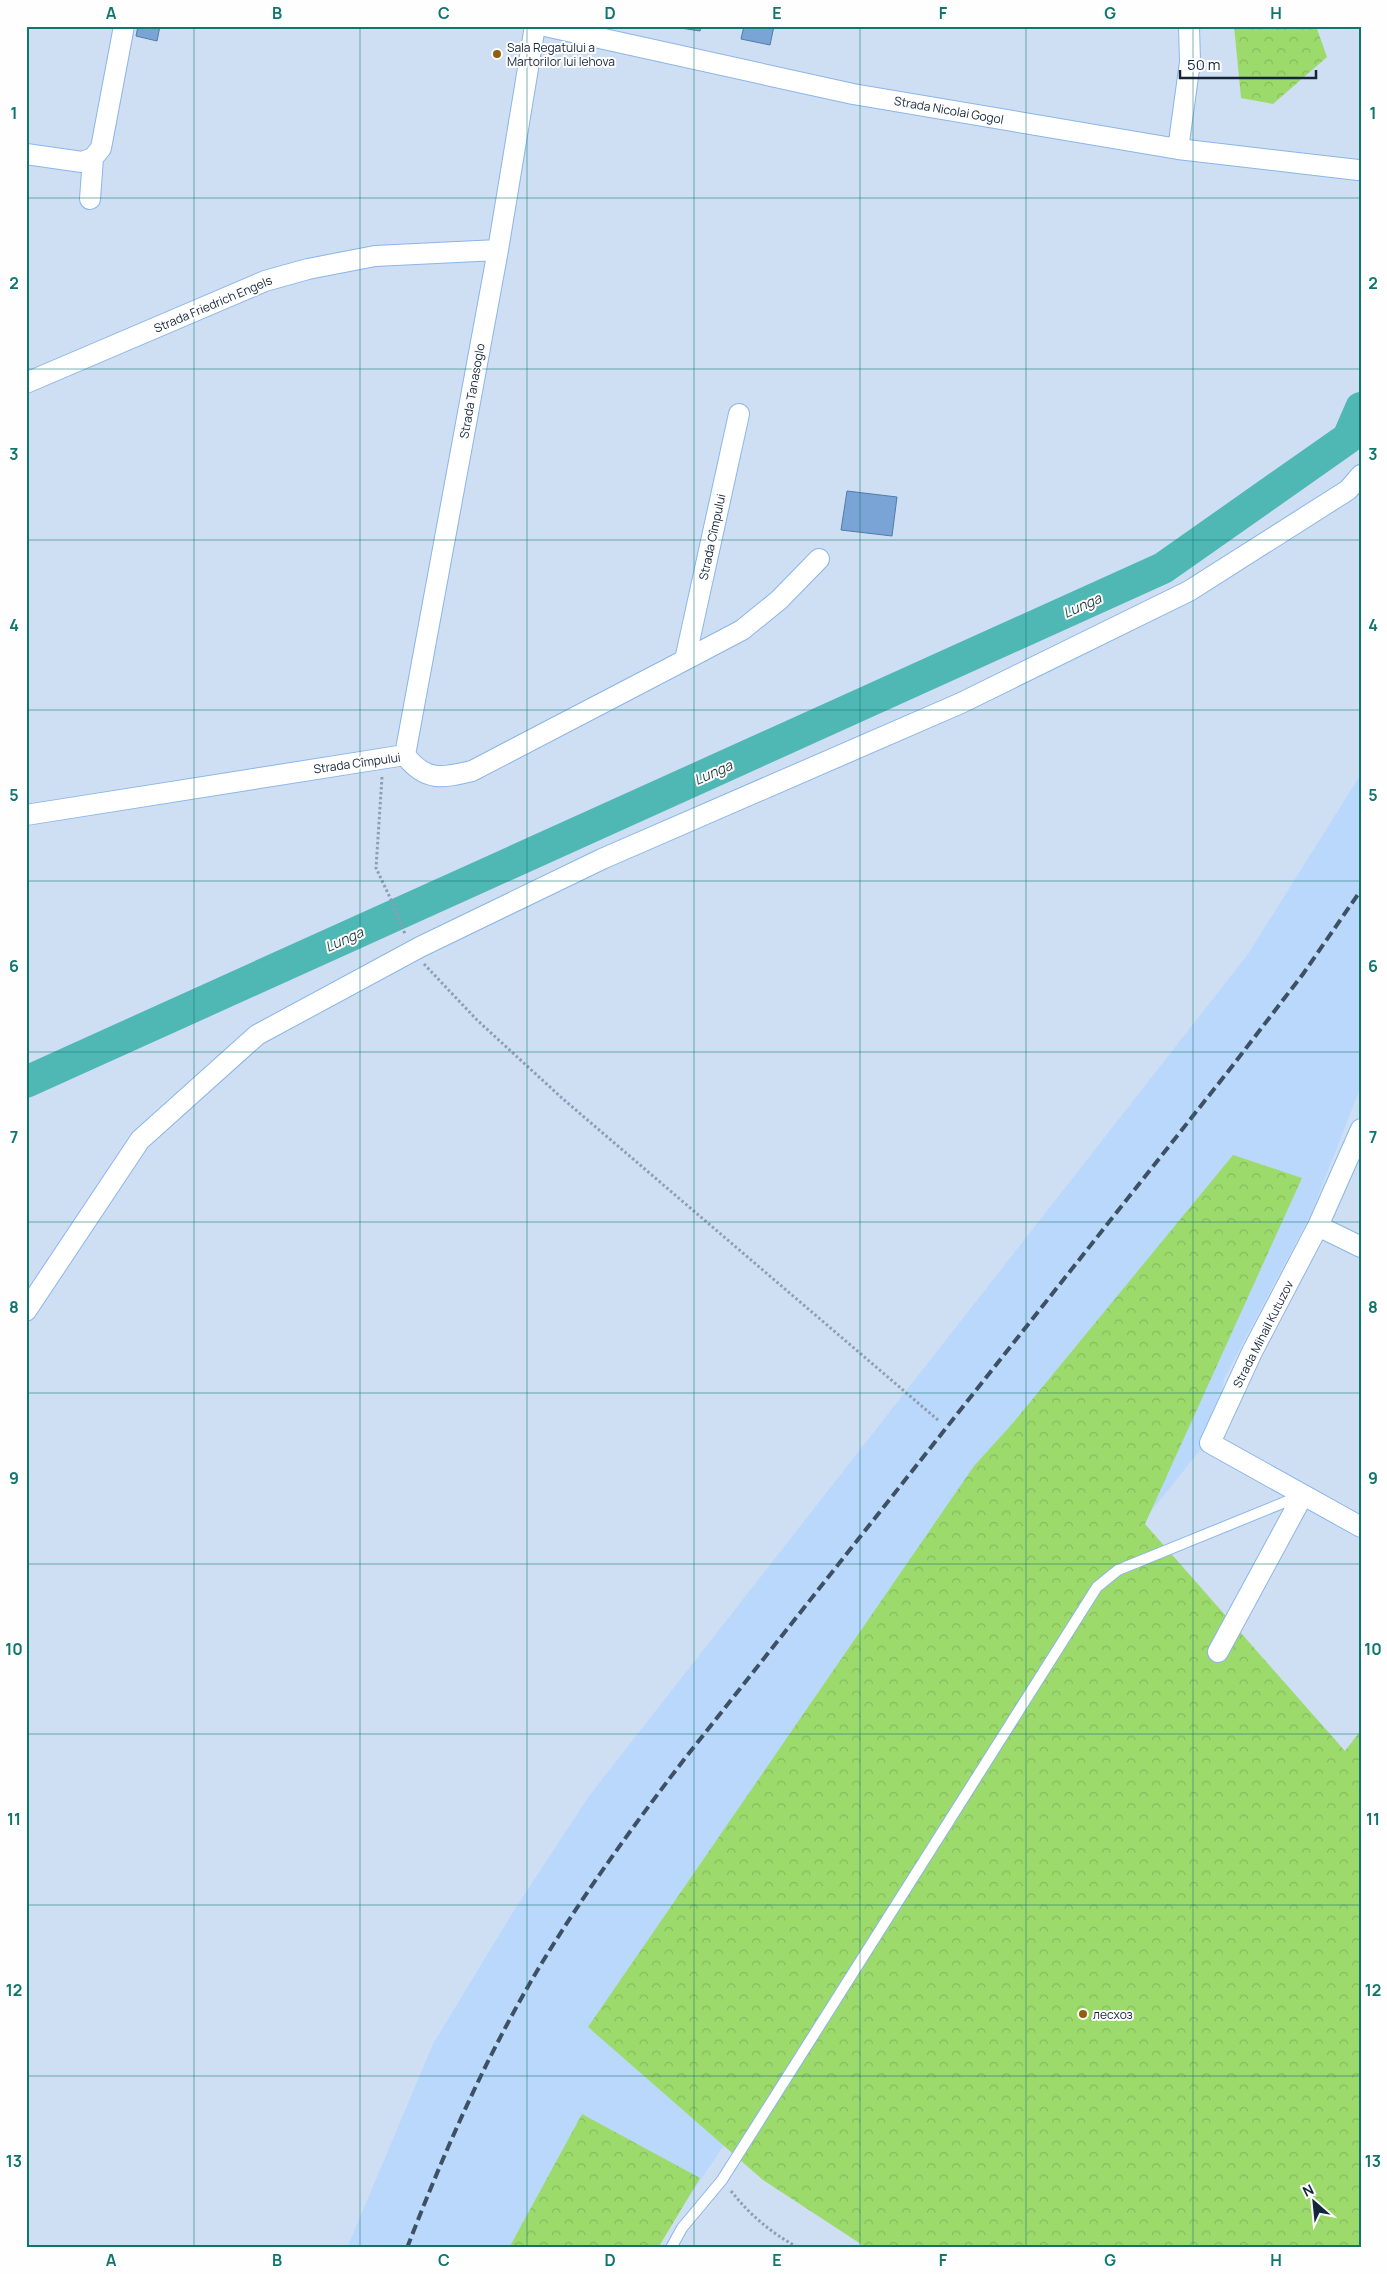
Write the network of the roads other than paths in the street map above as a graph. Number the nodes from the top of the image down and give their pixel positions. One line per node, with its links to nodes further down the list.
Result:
1 (124, 26): 7 (street)
2 (535, 26): 10 (street, Strada Tanasoglo)
3 (545, 26): 5 (street, Strada Nicolai Gogol)
4 (1189, 26): 5 (street)
5 (1178, 149): 8 (street, Strada Nicolai Gogol)
6 (26, 154): 7 (street)
7 (93, 158): 9 (street)
8 (1358, 170)
9 (90, 199)
10 (498, 250): 11 (street, Strada Friedrich Engels); 16 (street, Strada Tanasoglo)
11 (26, 383)
12 (739, 414): 15 (street, Strada Cîmpului)
13 (1361, 475): 21 (street)
14 (819, 559): 15 (street, Strada Cîmpului)
15 (685, 660): 16 (street, Strada Cîmpului)
16 (405, 755): 17 (street, Strada Cîmpului)
17 (26, 814)
18 (1361, 1129): 19 (street, Strada Mihail Kutuzov)
19 (1318, 1226): 20 (street); 22 (street, Strada Mihail Kutuzov)
20 (1361, 1248)
21 (26, 1311)
22 (1303, 1495): 23 (street, Strada Mihail Kutuzov); 24 (street); 25 (lane)
23 (1361, 1526)
24 (1218, 1652)
25 (671, 2248)

